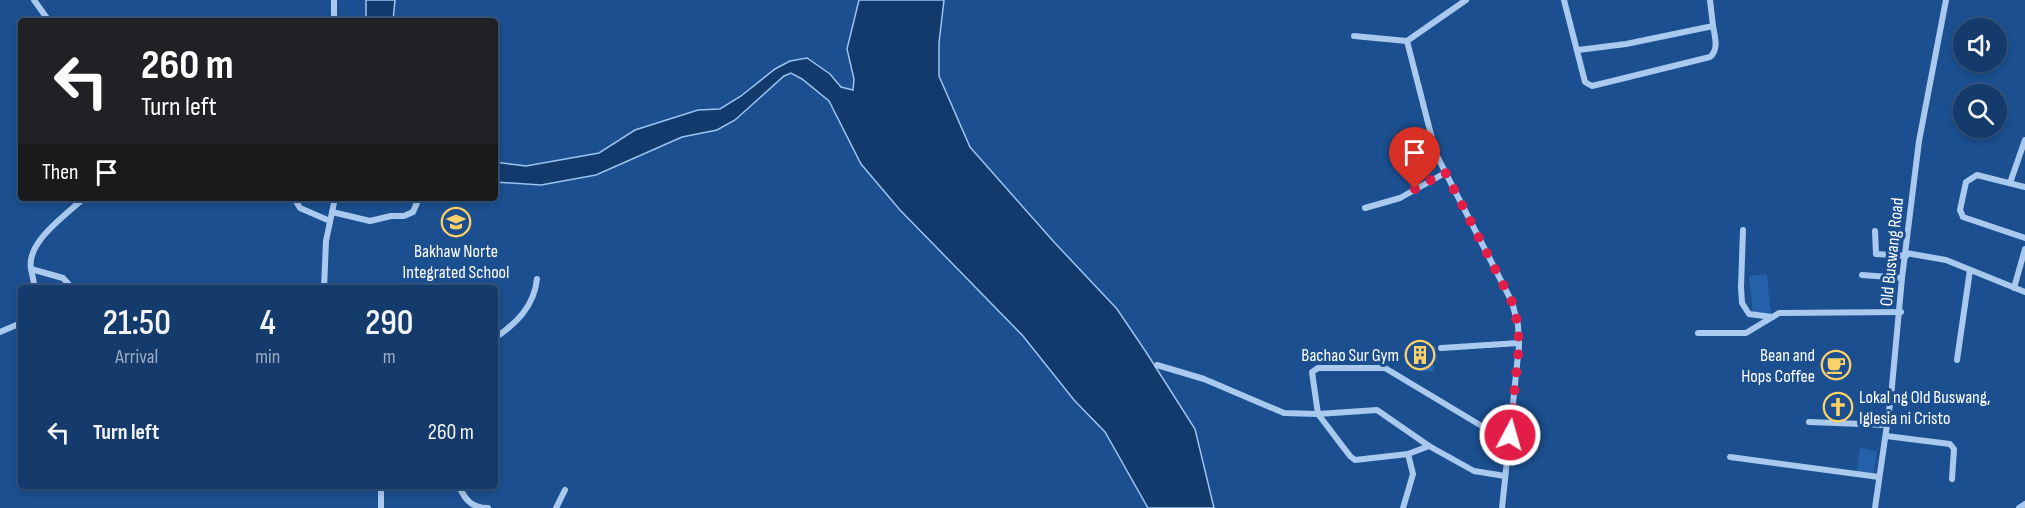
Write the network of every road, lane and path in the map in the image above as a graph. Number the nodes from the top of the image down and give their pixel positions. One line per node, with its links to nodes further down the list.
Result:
1 (33, 0): 7 (street)
2 (334, 0): 8 (street)
3 (1466, 0): 11 (street)
4 (1564, 0): 12 (street)
5 (1710, 0): 9 (street)
6 (1946, 0): 28 (street, Old Buswang Road)
7 (48, 18)
8 (334, 18)
9 (1713, 26): 12 (street); 12 (street)
10 (1354, 36): 11 (street)
11 (1407, 41): 14 (street)
12 (1578, 50)
13 (2025, 140): 15 (street)
14 (1445, 172): 21 (street); 45 (street)
15 (2010, 183): 16 (street); 26 (street)
16 (2025, 187)
17 (81, 201): 29 (street)
18 (296, 201): 23 (street)
19 (334, 201): 22 (street)
20 (418, 201): 22 (street)
21 (1365, 208)
22 (332, 212): 23 (street)
23 (330, 221): 36 (street)
24 (1743, 230): 40 (street)
25 (1875, 231): 28 (street)
26 (2025, 238)
27 (2025, 249): 37 (street)
28 (1906, 254): 30 (street); 32 (street, Old Buswang Road)
29 (31, 269): 34 (street); 35 (street)
30 (1970, 270): 37 (street); 47 (street)
31 (1862, 275): 32 (street)
32 (1902, 278): 39 (street, Old Buswang Road)
33 (537, 279): 44 (street)
34 (34, 285)
35 (69, 285)
36 (324, 285)
37 (2014, 288): 38 (street)
38 (2025, 292)
39 (1900, 312): 40 (street); 51 (street, Old Buswang Road)
40 (1773, 317): 43 (street)
41 (18, 324): 42 (street)
42 (0, 332)
43 (1698, 333)
44 (498, 336)
45 (1520, 344): 46 (street); 52 (street)
46 (1441, 348)
47 (1957, 360)
48 (1157, 365): 49 (street)
49 (1318, 414): 52 (street); 54 (street); 55 (street)
50 (1809, 422): 51 (street)
51 (1887, 425): 53 (street, Old Buswang Road)
52 (1510, 435): 57 (street)
53 (1886, 436): 58 (street, Old Buswang Road); 59 (street)
54 (1429, 446): 55 (street); 57 (street)
55 (1408, 454): 67 (street)
56 (1730, 457): 58 (street)
57 (1504, 476): 68 (street)
58 (1879, 477): 69 (street, Old Buswang Road)
59 (1952, 478)
60 (381, 489): 64 (street)
61 (461, 489): 65 (street)
62 (565, 490): 66 (street)
63 (2025, 504): 70 (street)
64 (381, 508)
65 (488, 508)
66 (556, 508)
67 (1403, 508)
68 (1502, 508)
69 (1875, 508)
70 (2019, 508)

